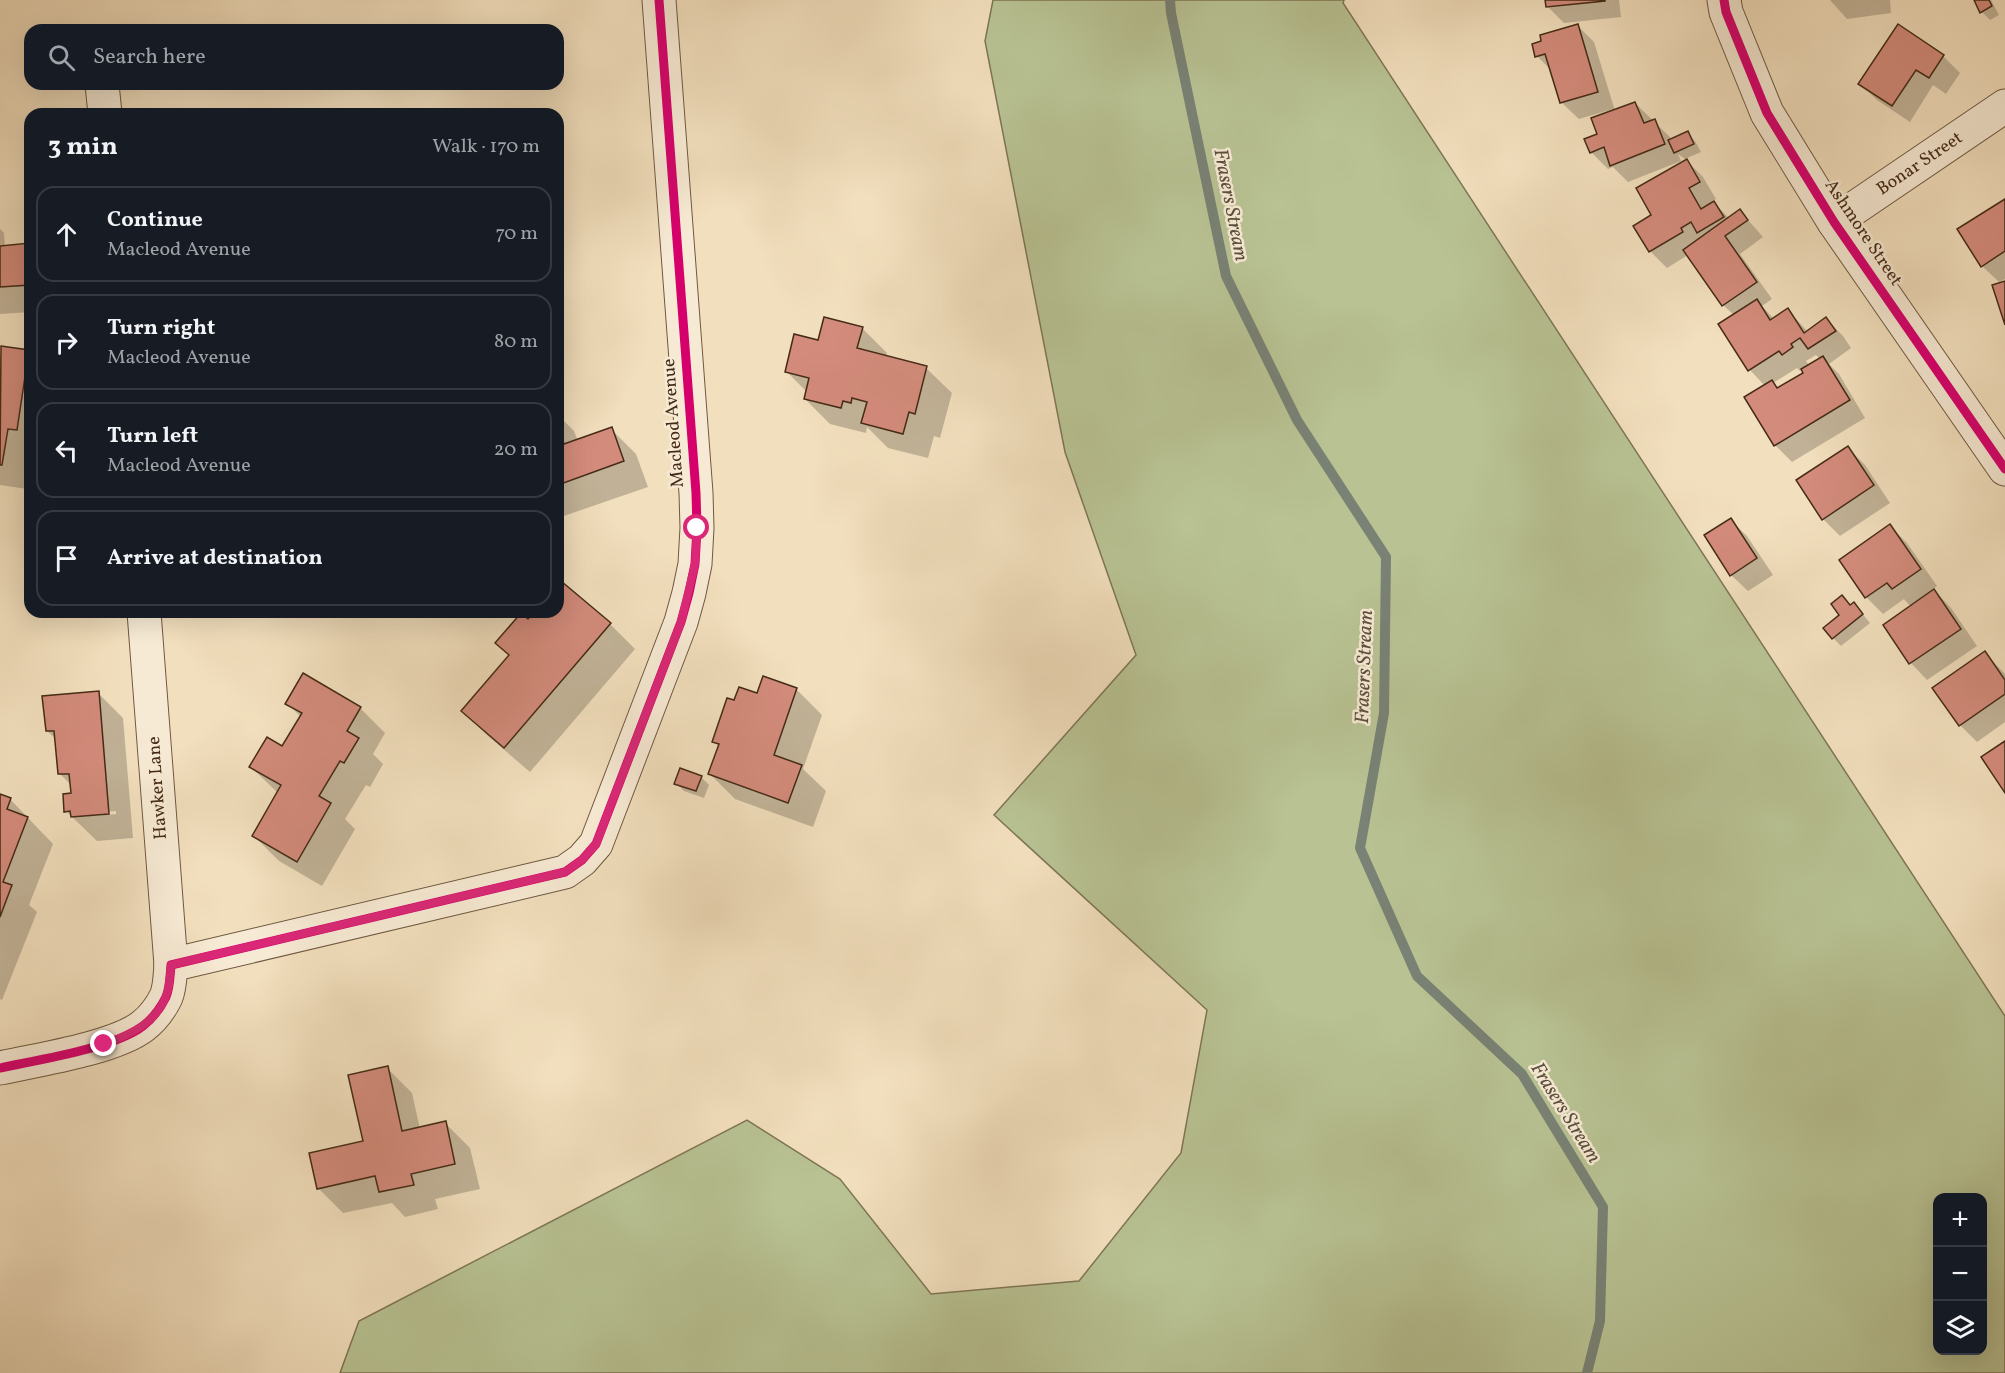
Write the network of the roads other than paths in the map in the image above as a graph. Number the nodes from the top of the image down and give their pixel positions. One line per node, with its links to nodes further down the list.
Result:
1 (659, 0): 9 (street, Macleod Avenue)
2 (1724, 0): 6 (street, Ashmore Street)
3 (103, 90): 5 (street)
4 (2005, 106): 6 (street, Bonar Street)
5 (104, 108)
6 (1834, 222): 7 (street, Ashmore Street)
7 (2005, 469)
8 (144, 618): 9 (street, Hawker Lane)
9 (171, 965): 10 (street)
10 (0, 1068)

